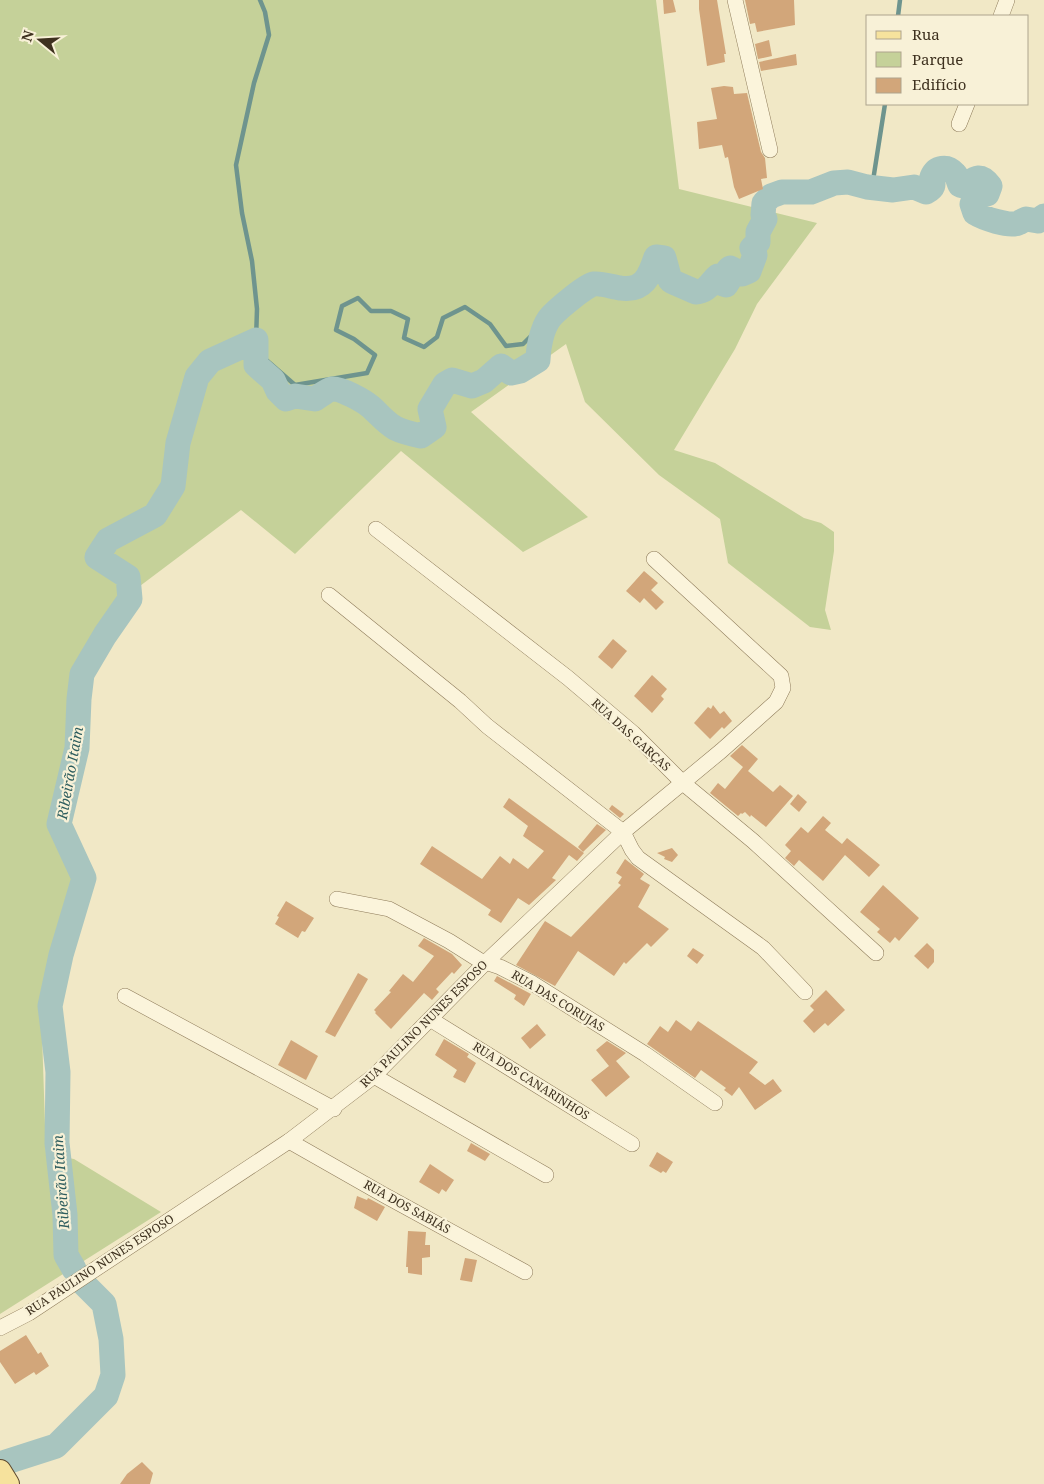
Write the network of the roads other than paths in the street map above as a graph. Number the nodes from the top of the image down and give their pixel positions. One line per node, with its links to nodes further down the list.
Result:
1 (735, 0): 6 (street)
2 (1007, 0): 3 (street)
3 (1001, 15)
4 (967, 105): 5 (street)
5 (959, 124)
6 (770, 150)
7 (376, 529): 10 (street, RUA DAS GARÇAS)
8 (654, 559): 10 (street, RUA PAULINO NUNES ESPOSO)
9 (330, 595): 11 (street)
10 (683, 783): 11 (street, RUA PAULINO NUNES ESPOSO); 13 (street, RUA DAS GARÇAS)
11 (623, 832): 14 (street, RUA PAULINO NUNES ESPOSO); 15 (street)
12 (336, 898): 14 (street, RUA DAS CORUJAS)
13 (876, 953)
14 (485, 963): 17 (street, RUA PAULINO NUNES ESPOSO); 19 (street, RUA DAS CORUJAS)
15 (805, 992)
16 (125, 996): 20 (street)
17 (430, 1019): 18 (street, RUA PAULINO NUNES ESPOSO); 22 (street, RUA DOS CANARINHOS)
18 (374, 1076): 20 (street, RUA PAULINO NUNES ESPOSO); 23 (street)
19 (715, 1103)
20 (334, 1109): 21 (street, RUA PAULINO NUNES ESPOSO)
21 (289, 1141): 24 (street, RUA DOS SABIÁS); 25 (street, RUA PAULINO NUNES ESPOSO)
22 (632, 1144)
23 (546, 1175)
24 (525, 1272)
25 (0, 1328)
26 (0, 1471): 27 (main road)
27 (8, 1484)

